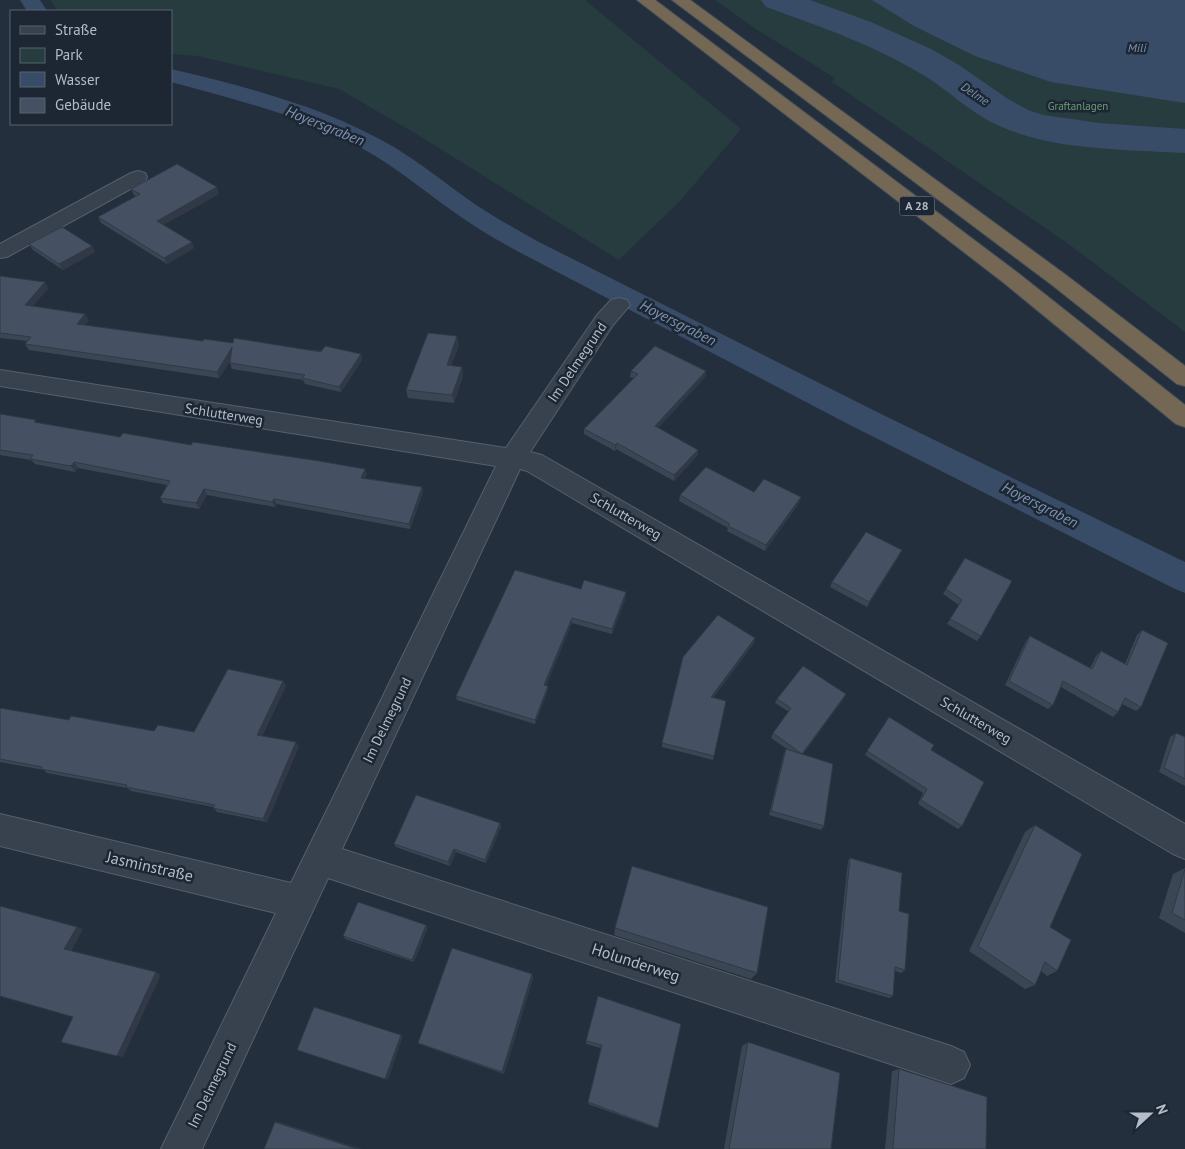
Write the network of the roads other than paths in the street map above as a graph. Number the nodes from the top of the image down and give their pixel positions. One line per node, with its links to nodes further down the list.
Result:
1 (645, 0): 8 (highway, A 28)
2 (680, 0): 7 (highway, A 28)
3 (138, 177): 4 (street)
4 (0, 252)
5 (619, 305): 9 (street, Im Delmegrund)
6 (0, 378): 9 (street, Schlutterweg)
7 (1185, 378)
8 (1185, 418)
9 (512, 460): 11 (street, Schlutterweg); 12 (street, Im Delmegrund)
10 (0, 830): 13 (street, Jasminstraße)
11 (1185, 842)
12 (321, 859): 13 (street, Im Delmegrund); 14 (street, Holunderweg)
13 (300, 902): 15 (street, Im Delmegrund)
14 (951, 1066)
15 (181, 1149)

